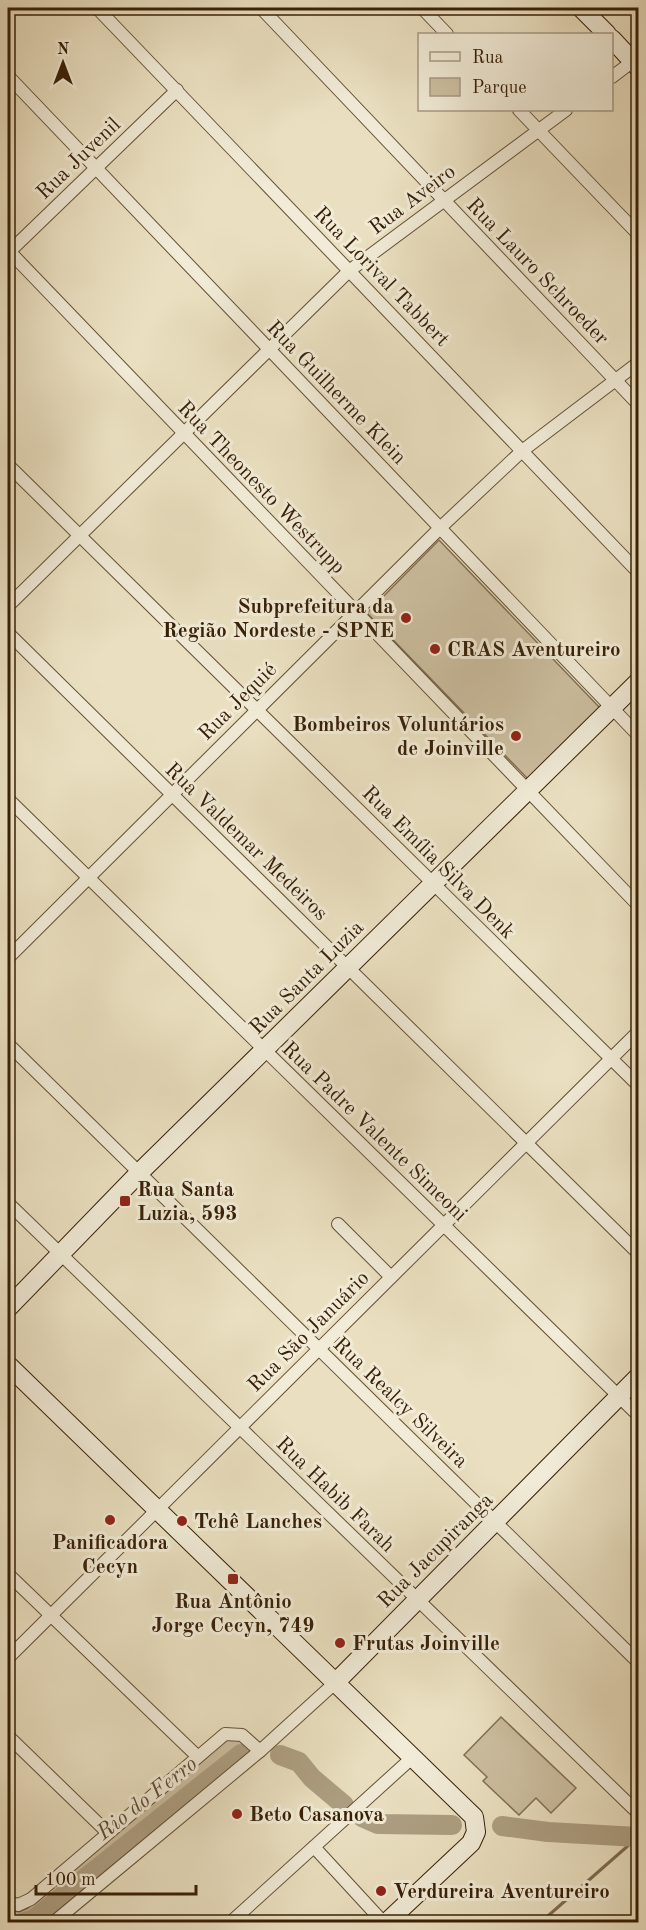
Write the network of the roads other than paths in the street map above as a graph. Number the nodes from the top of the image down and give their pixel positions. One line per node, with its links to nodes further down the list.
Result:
1 (97, 8): 11 (street, Rua Lorival Tabbert)
2 (261, 8): 16 (street, Rua Lauro Schroeder)
3 (422, 8): 5 (street)
4 (581, 8): 6 (street)
5 (446, 33)
6 (606, 33)
7 (613, 40): 8 (street)
8 (637, 62): 10 (street)
9 (8, 75): 15 (street, Rua Guilherme Klein)
10 (613, 76)
11 (177, 90): 15 (street, Rua Juvenil); 19 (street, Rua Lorival Tabbert)
12 (520, 111): 14 (street)
13 (565, 111): 14 (street, Rua Aveiro)
14 (538, 130): 16 (street, Rua Aveiro); 17 (street)
15 (96, 168): 18 (street, Rua Juvenil); 20 (street, Rua Guilherme Klein)
16 (443, 200): 19 (street, Rua Aveiro); 22 (street, Rua Lauro Schroeder)
17 (639, 234)
18 (8, 252): 24 (street, Rua Theonesto Westrupp)
19 (349, 271): 20 (street, Rua Aveiro); 25 (street, Rua Lorival Tabbert)
20 (268, 348): 24 (street, Rua Aveiro); 27 (street, Rua Guilherme Klein)
21 (639, 363): 22 (street, Rua Jequié)
22 (616, 380): 23 (street, Rua Lauro Schroeder); 25 (street, Rua Jequié)
23 (639, 404)
24 (183, 432): 28 (street, Rua Aveiro); 31 (street, Rua Theonesto Westrupp)
25 (522, 451): 27 (street, Rua Jequié); 29 (street, Rua Lorival Tabbert)
26 (8, 465): 28 (street, Rua Emília Silva Denk)
27 (440, 528): 31 (street, Rua Jequié); 34 (street, Rua Guilherme Klein)
28 (79, 535): 30 (street, Rua Aveiro); 35 (street, Rua Emília Silva Denk)
29 (639, 572)
30 (8, 606)
31 (355, 612): 35 (street, Rua Jequié); 37 (street, Rua Theonesto Westrupp)
32 (8, 633): 38 (street, Rua Valdemar Medeiros)
33 (639, 682): 34 (street, Rua Santa Luzia)
34 (612, 708): 36 (street, Rua Guilherme Klein); 37 (street, Rua Santa Luzia)
35 (257, 710): 38 (street, Rua Jequié); 41 (street, Rua Emília Silva Denk)
36 (639, 735)
37 (528, 790): 41 (street, Rua Santa Luzia); 42 (street, Rua Theonesto Westrupp)
38 (172, 794): 40 (street, Rua Jequié); 44 (street, Rua Valdemar Medeiros)
39 (8, 799): 40 (street, Rua Padre Valente Simeoni)
40 (88, 878): 43 (street, Rua Jequié); 47 (street, Rua Padre Valente Simeoni)
41 (433, 884): 44 (street, Rua Santa Luzia); 48 (street, Rua Emília Silva Denk)
42 (639, 905)
43 (8, 958)
44 (348, 968): 47 (street, Rua Santa Luzia); 50 (street, Rua Valdemar Medeiros)
45 (639, 1032): 48 (street, Rua São Januário)
46 (8, 1044): 51 (street, Rua Realcy Silveira)
47 (265, 1050): 51 (street, Rua Santa Luzia); 54 (street, Rua Padre Valente Simeoni)
48 (612, 1059): 49 (street, Rua Emília Silva Denk); 50 (street, Rua São Januário)
49 (639, 1085)
50 (526, 1143): 54 (street, Rua São Januário); 55 (street, Rua Valdemar Medeiros)
51 (139, 1173): 56 (street, Rua Santa Luzia); 59 (street, Rua Realcy Silveira)
52 (8, 1203): 56 (street, Rua Habib Farah)
53 (338, 1224): 57 (street)
54 (443, 1225): 57 (street, Rua São Januário); 62 (street, Rua Padre Valente Simeoni)
55 (639, 1253)
56 (60, 1254): 58 (street, Rua Santa Luzia); 64 (street, Rua Habib Farah)
57 (391, 1276): 59 (street, Rua São Januário)
58 (8, 1308)
59 (318, 1348): 64 (street, Rua São Januário); 66 (street, Rua Realcy Silveira)
60 (8, 1365): 65 (street)
61 (639, 1377): 62 (street, Rua Jacupiranga)
62 (619, 1396): 63 (street, Rua Padre Valente Simeoni); 66 (street, Rua Jacupiranga)
63 (639, 1415)
64 (238, 1427): 65 (street, Rua São Januário); 68 (street, Rua Habib Farah)
65 (156, 1508): 69 (street, Rua São Januário); 72 (street)
66 (494, 1521): 68 (street, Rua Jacupiranga); 71 (street, Rua Realcy Silveira)
67 (8, 1574): 69 (street)
68 (417, 1600): 72 (street, Rua Jacupiranga); 77 (street, Rua Habib Farah)
69 (50, 1615): 70 (street, Rua São Januário); 75 (street)
70 (8, 1658)
71 (639, 1662)
72 (336, 1683): 74 (street, Rua Jacupiranga); 76 (street)
73 (8, 1736): 78 (street)
74 (260, 1751): 75 (street); 81 (street, Rua Jacupiranga)
75 (197, 1756): 78 (street)
76 (413, 1757): 79 (street); 83 (street)
77 (637, 1812)
78 (108, 1833): 80 (street)
79 (315, 1847): 82 (street); 83 (street)
80 (13, 1903)
81 (54, 1923)
82 (231, 1923)
83 (385, 1923)

